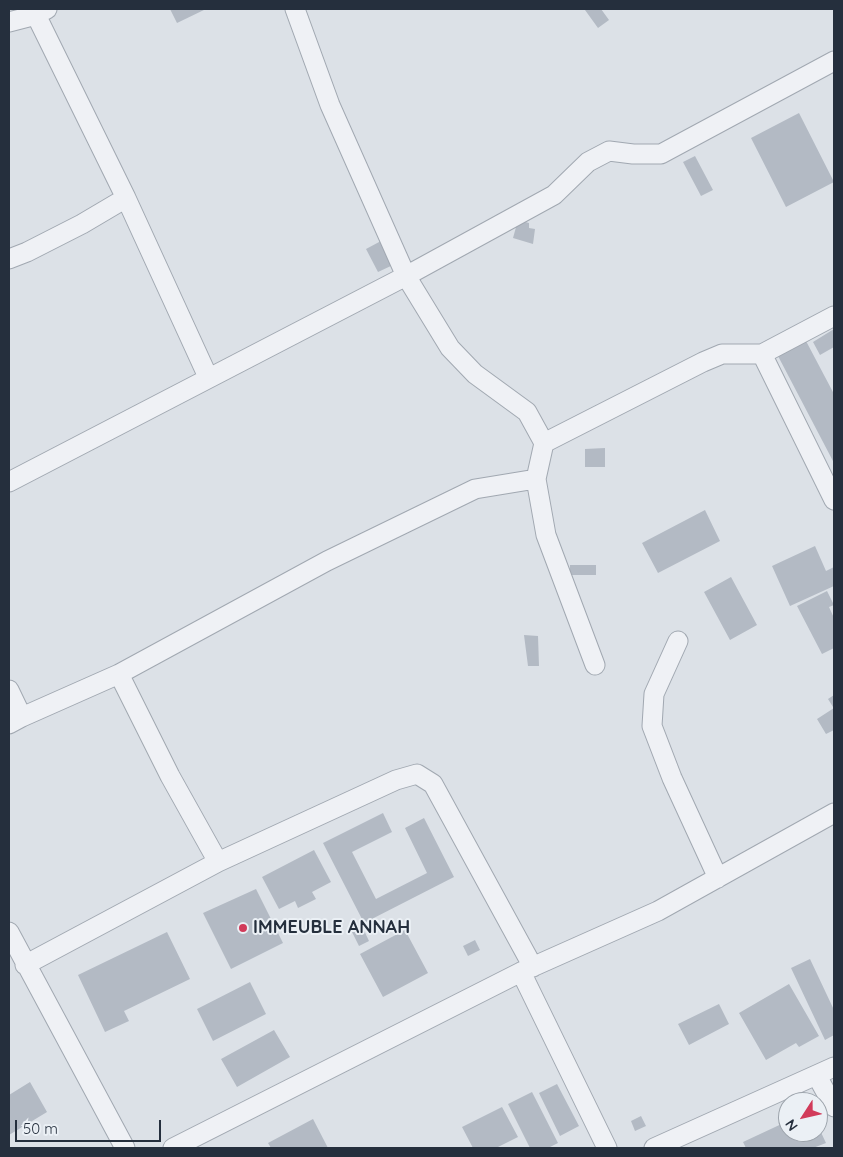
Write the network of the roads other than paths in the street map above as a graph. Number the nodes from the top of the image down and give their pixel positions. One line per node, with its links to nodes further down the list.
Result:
1 (295, 9): 7 (street)
2 (42, 12): 3 (street); 5 (street)
3 (9, 22)
4 (834, 61): 7 (street)
5 (126, 198): 6 (street); 10 (street)
6 (9, 259)
7 (406, 276): 10 (street); 11 (street)
8 (834, 316): 9 (street)
9 (762, 354): 11 (street); 14 (street)
10 (208, 378): 13 (street)
11 (544, 443): 12 (street)
12 (536, 479): 16 (street); 17 (street)
13 (9, 482)
14 (834, 500)
15 (678, 640): 22 (street)
16 (595, 665)
17 (119, 674): 19 (street); 21 (street)
18 (9, 690): 19 (street)
19 (15, 720)
20 (834, 813): 22 (street)
21 (218, 862): 24 (street); 25 (street)
22 (718, 878): 25 (street)
23 (9, 932): 24 (street)
24 (26, 965): 29 (street)
25 (527, 970): 30 (street); 31 (street)
26 (834, 1067): 27 (street)
27 (817, 1076): 28 (street); 32 (street)
28 (834, 1107)
29 (125, 1148)
30 (173, 1148)
31 (607, 1148)
32 (654, 1148)

